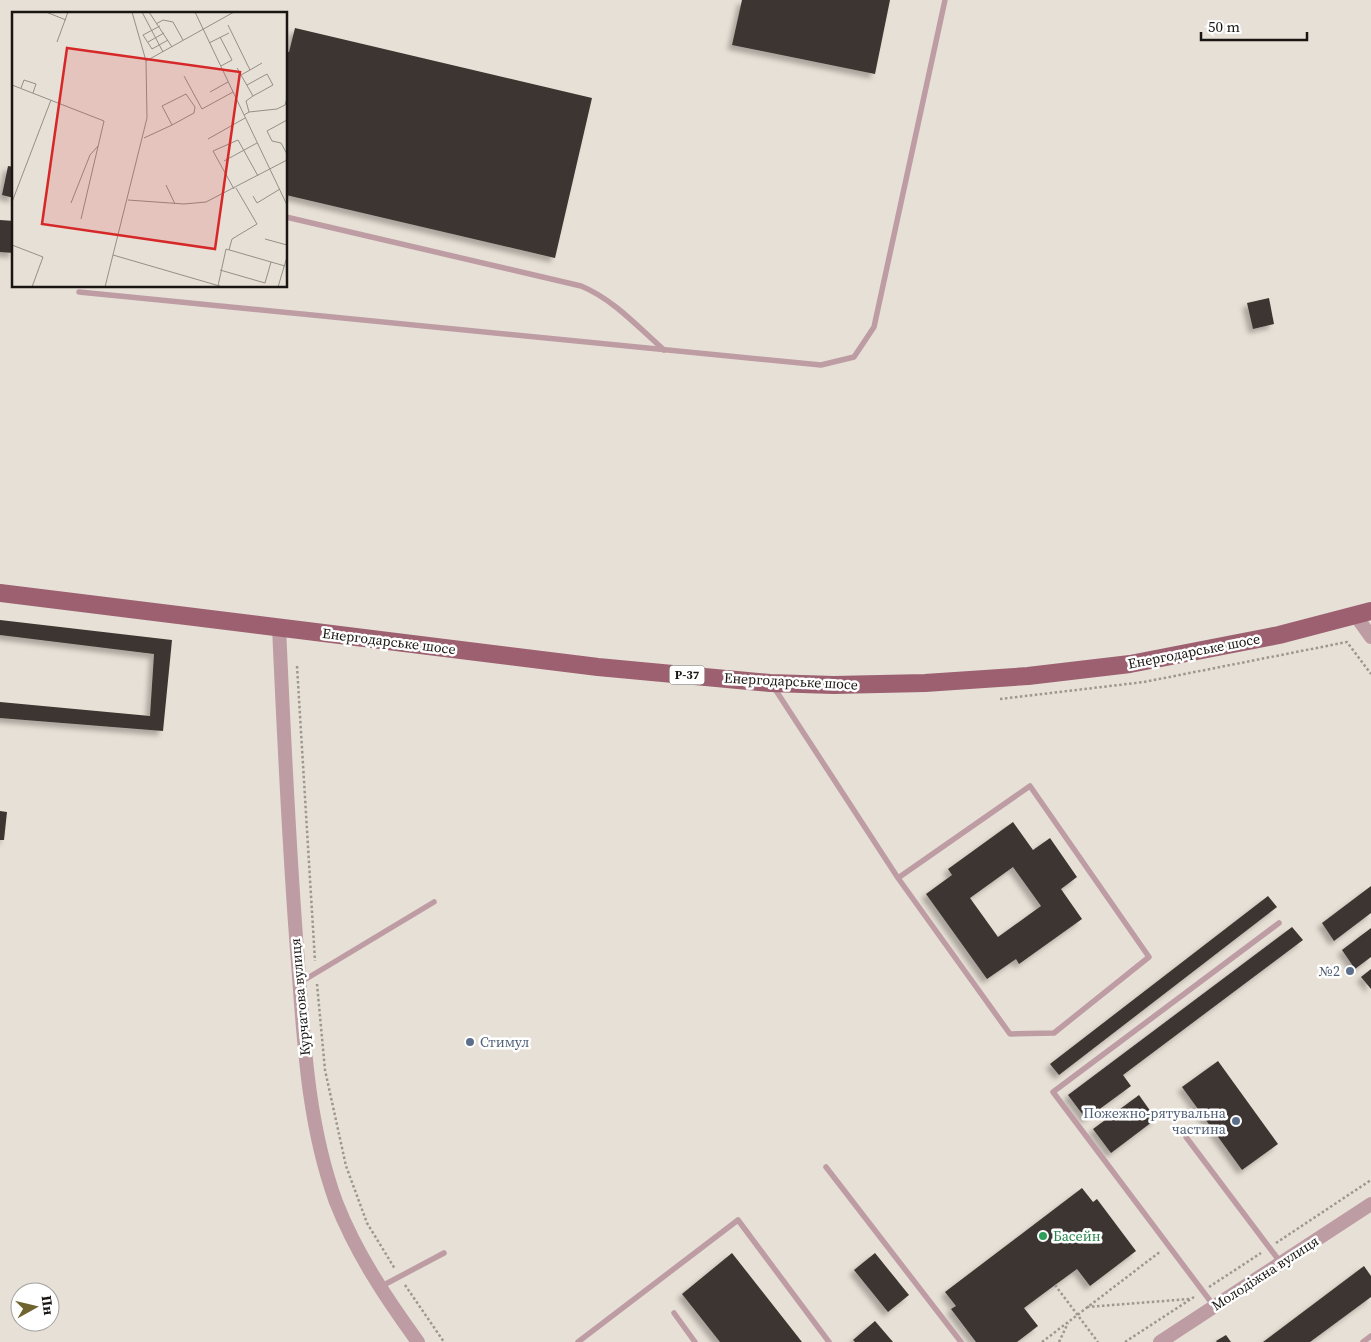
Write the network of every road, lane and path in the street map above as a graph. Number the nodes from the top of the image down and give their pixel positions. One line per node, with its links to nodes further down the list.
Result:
1 (945, 0): 4 (lane)
2 (288, 217): 4 (lane)
3 (79, 292): 4 (lane)
4 (664, 350)
5 (0, 592): 7 (main road, Енергодарське шосе / Р-37)
6 (1363, 614): 8 (street); 11 (main road, Енергодарське шосе / Р-37)
7 (279, 627): 11 (main road, Енергодарське шосе / Р-37); 17 (street, Курчатова вулиця)
8 (1371, 637)
9 (297, 666): 16 (path)
10 (1371, 674): 12 (path)
11 (770, 682): 13 (lane)
12 (1000, 699)
13 (898, 878): 13 (lane)
14 (434, 902): 16 (lane)
15 (1278, 923): 22 (lane)
16 (316, 972): 17 (lane); 26 (path)
17 (299, 984): 28 (street, Курчатова вулиця)
18 (1186, 1137): 23 (lane)
19 (826, 1167): 42 (lane)
20 (1371, 1180): 23 (path)
21 (1371, 1204): 25 (street, Молодіжна вулиця)
22 (1168, 1246): 29 (lane); 32 (path)
23 (1269, 1247): 25 (lane); 29 (path)
24 (444, 1253): 26 (lane)
25 (1281, 1263): 31 (street, Молодіжна вулиця)
26 (399, 1277): 28 (lane); 38 (path)
27 (1056, 1285): 34 (path)
28 (380, 1287): 37 (street, Курчатова вулиця)
29 (1202, 1291): 30 (path); 31 (lane)
30 (1190, 1299): 32 (path); 46 (path)
31 (1214, 1306): 47 (street, Молодіжна вулиця)
32 (1087, 1307): 34 (path)
33 (674, 1313): 40 (lane)
34 (1078, 1314): 35 (path); 45 (path)
35 (1070, 1321): 43 (path); 44 (path)
36 (1371, 1336): 48 (lane)
37 (418, 1342)
38 (444, 1342)
39 (578, 1342): 41 (lane)
40 (695, 1342)
41 (829, 1342)
42 (961, 1342)
43 (1042, 1342)
44 (1059, 1342)
45 (1098, 1342)
46 (1125, 1342)
47 (1160, 1342)
48 (1363, 1342)

